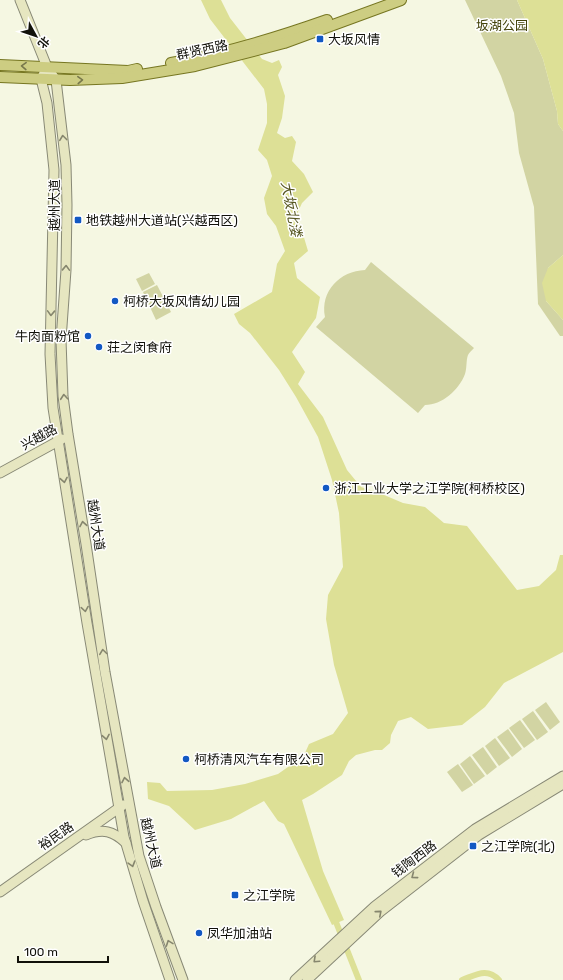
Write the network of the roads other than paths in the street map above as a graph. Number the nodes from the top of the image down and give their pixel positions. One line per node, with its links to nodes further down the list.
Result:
1 (20, 0): 7 (main road, 越州大道)
2 (381, 0): 4 (main road, 群贤西路)
3 (401, 0): 4 (main road, 群贤西路)
4 (255, 47): 5 (main road, 群贤西路)
5 (235, 52): 7 (main road, 群贤西路); 10 (main road, 群贤西路, one-way to 5)
6 (0, 65): 7 (main road, 群贤西路, one-way to 6)
7 (47, 67): 9 (main road); 10 (main road, 越州大道)
8 (0, 77): 9 (main road, 群贤西路)
9 (41, 79): 10 (main road, 群贤西路); 12 (main road, 越州大道, one-way to 12)
10 (56, 80): 11 (main road, 越州大道, one-way to 10)
11 (68, 436): 12 (main road, 兴越路); 16 (main road, 越州大道, one-way to 11)
12 (58, 442): 13 (main road, 兴越路); 17 (main road, 越州大道, one-way to 17)
13 (0, 473)
14 (563, 776): 21 (main road, 钱陶西路, one-way to 21)
15 (563, 784): 21 (main road, 钱陶西路, one-way to 15)
16 (129, 802): 17 (main road, 裕民路); 24 (main road, 越州大道, one-way to 16)
17 (119, 807): 18 (main road, 裕民路); 19 (main road, 越州大道)
18 (71, 841): 19 (main road); 20 (main road, 裕民路)
19 (126, 843): 23 (main road, 越州大道, one-way to 23)
20 (0, 892)
21 (349, 935): 22 (main road, 钱陶西路)
22 (338, 945): 25 (main road, 钱陶西路, one-way to 25); 26 (main road, 钱陶西路)
23 (170, 980)
24 (183, 980)
25 (295, 980)
26 (307, 980)

